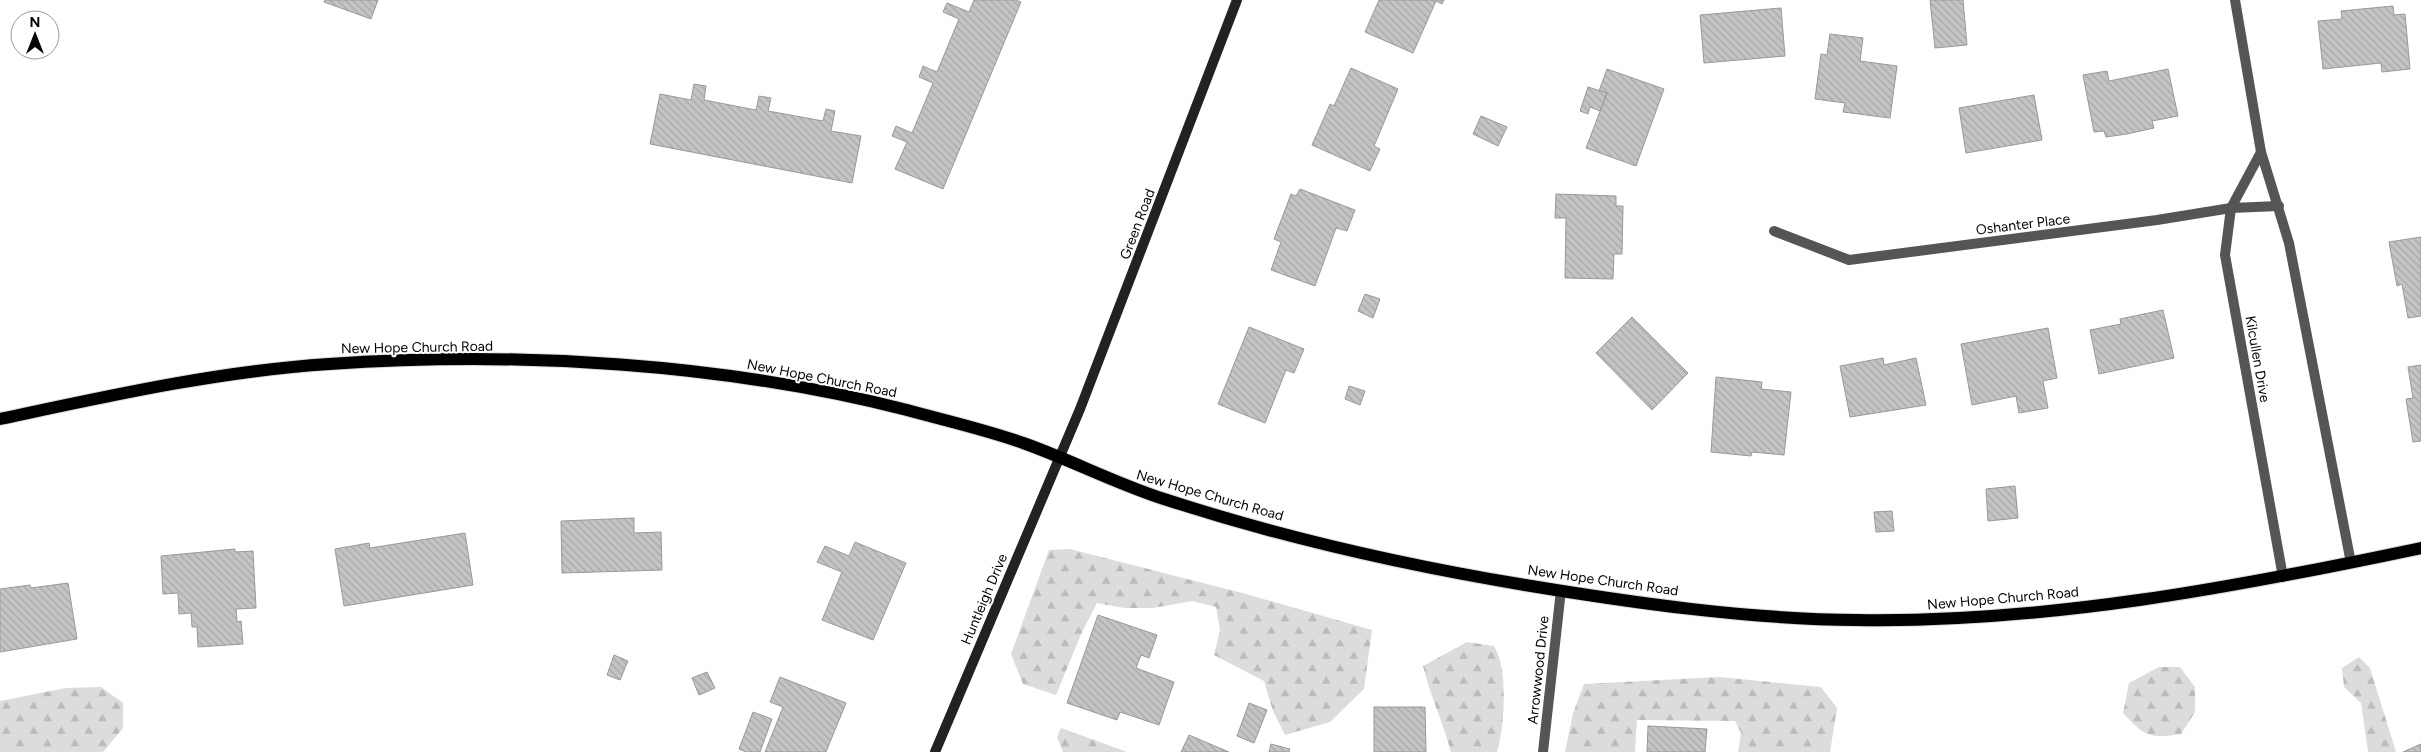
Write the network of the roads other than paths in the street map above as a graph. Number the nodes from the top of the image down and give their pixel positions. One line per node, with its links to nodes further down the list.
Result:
1 (1237, 0): 8 (street, Green Road)
2 (2235, 0): 3 (street)
3 (2261, 152): 4 (street); 5 (street, Kilcullen Drive)
4 (2279, 206): 5 (street, Oshanter Place); 10 (street)
5 (2231, 208): 6 (street, Oshanter Place); 11 (street, Kilcullen Drive)
6 (1774, 231)
7 (0, 419): 8 (main road, New Hope Church Road)
8 (1059, 456): 12 (main road, New Hope Church Road); 13 (street, Huntleigh Drive)
9 (2421, 548): 10 (main road, New Hope Church Road)
10 (2351, 563): 11 (main road, New Hope Church Road)
11 (2283, 577): 12 (main road, New Hope Church Road)
12 (1561, 590): 14 (street, Arrowwood Drive)
13 (935, 752)
14 (1543, 752)

